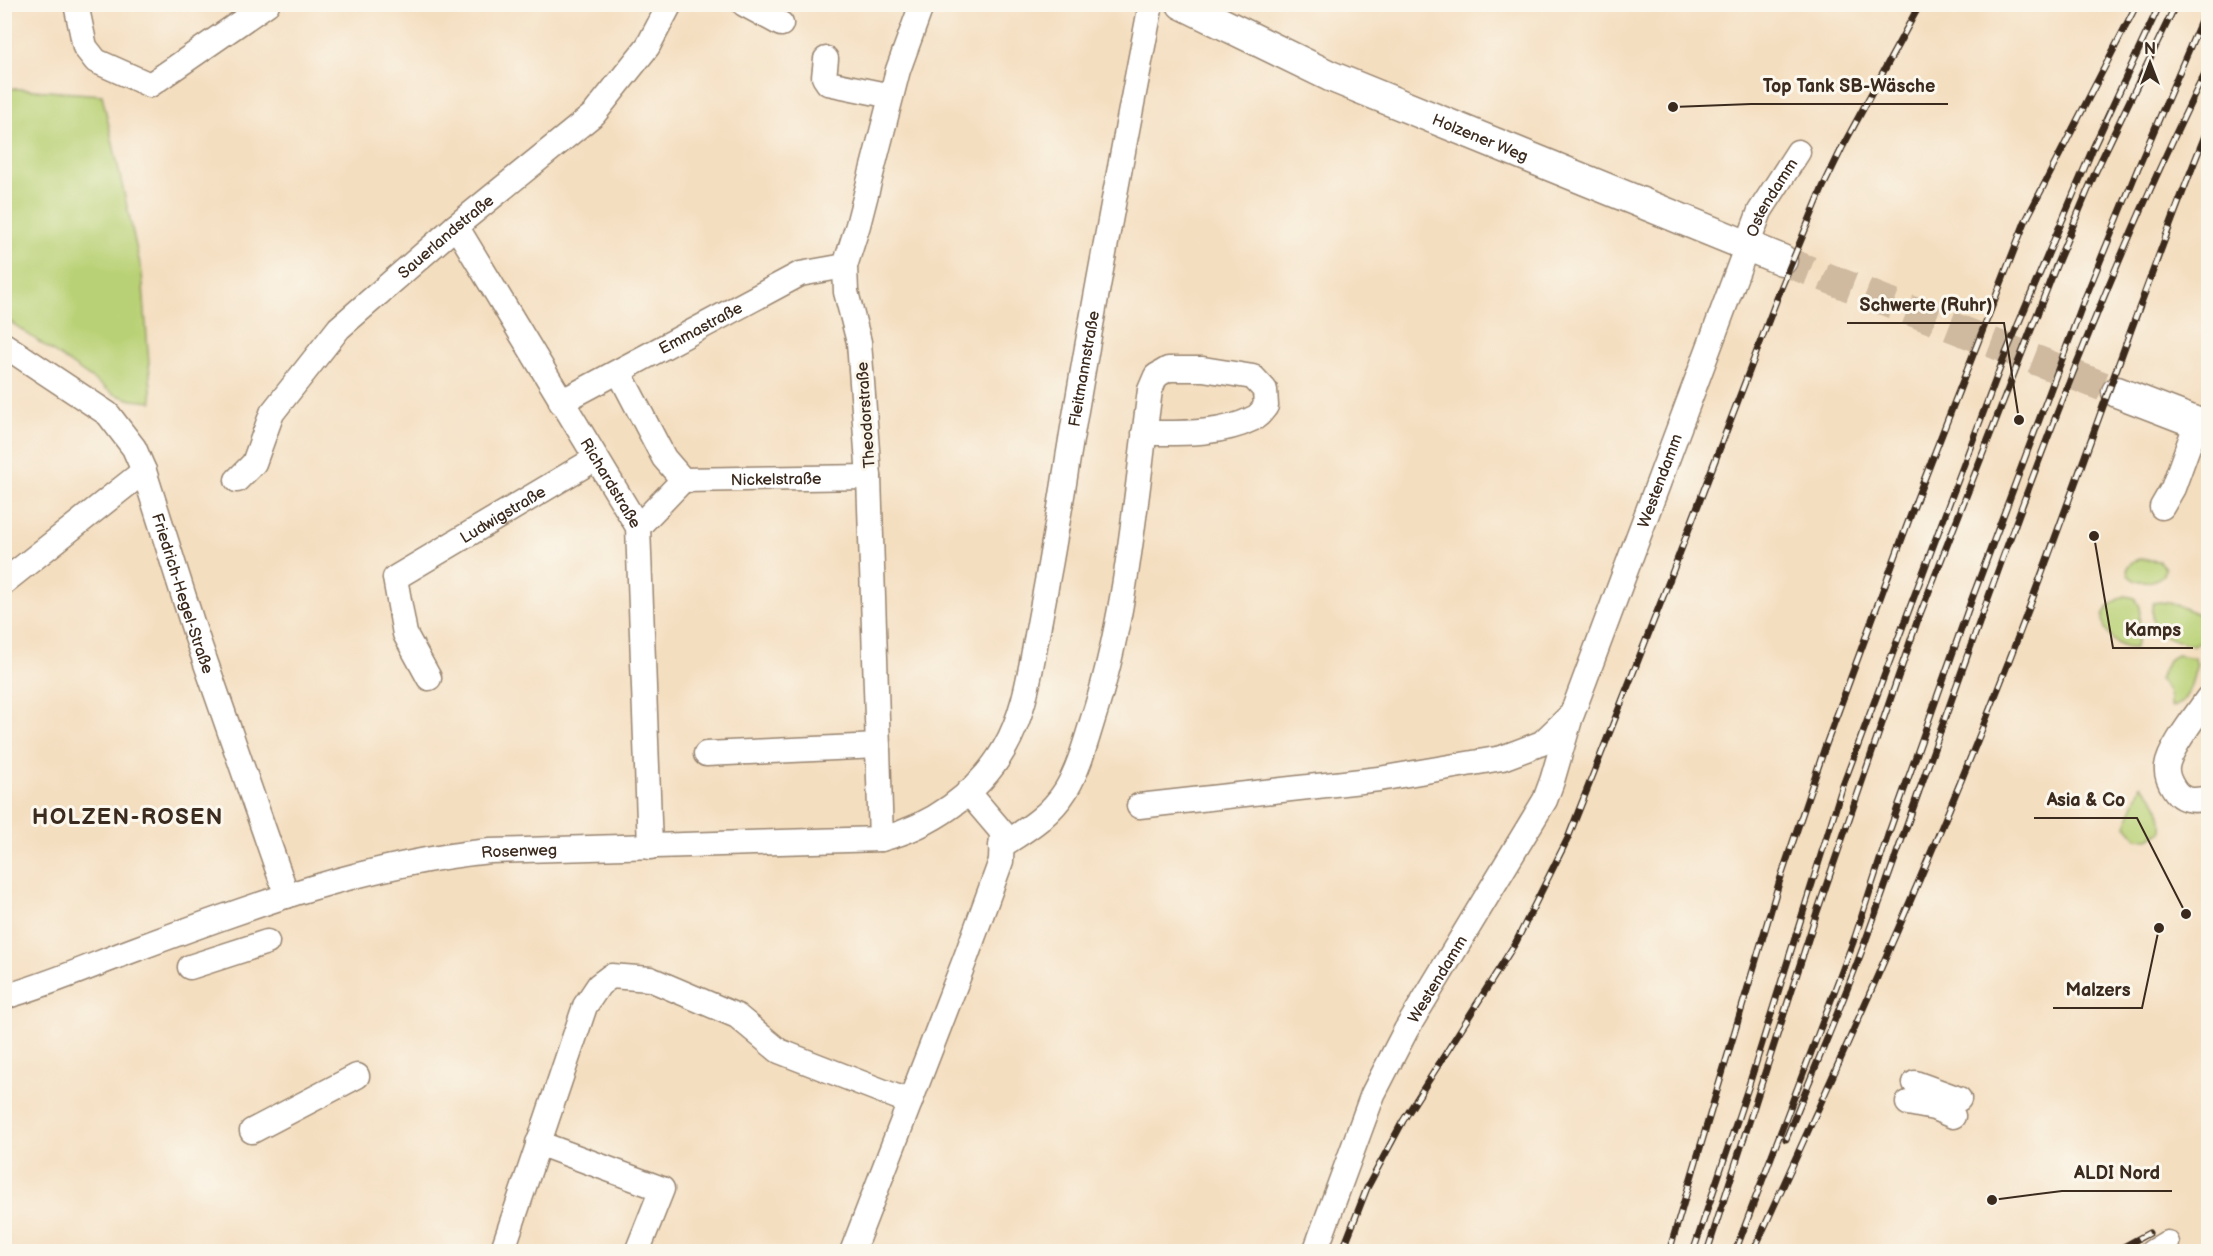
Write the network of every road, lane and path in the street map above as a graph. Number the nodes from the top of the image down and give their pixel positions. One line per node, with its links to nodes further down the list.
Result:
1 (76, 4): 2 (street)
2 (267, 4)
3 (670, 4): 12 (street, Sauerlandstraße)
4 (744, 4): 8 (street)
5 (922, 4): 10 (street, Theodorstraße)
6 (1151, 4): 33 (street, Fleitmannstraße)
7 (1182, 4): 13 (main road, Holzener Weg)
8 (781, 24)
9 (826, 59): 10 (street)
10 (891, 96): 15 (street, Theodorstraße)
11 (1798, 152): 13 (street, Ostendamm)
12 (456, 226): 19 (street, Richardstraße); 25 (street, Sauerlandstraße)
13 (1747, 246): 14 (main road, Holzener Weg); 32 (street, Westendamm)
14 (1782, 260)
15 (845, 266): 17 (street, Emmastraße); 24 (street, Theodorstraße)
16 (4, 345): 23 (street, Friedrich-Hegel-Straße)
17 (619, 372): 19 (street, Emmastraße); 26 (street)
18 (2117, 392): 20 (main road)
19 (561, 402): 22 (street, Richardstraße)
20 (2203, 424): 27 (street)
21 (1144, 433): 21 (street); 40 (street)
22 (595, 459): 28 (street, Richardstraße); 30 (street, Ludwigstraße)
23 (144, 471): 29 (street); 42 (street, Friedrich-Hegel-Straße)
24 (869, 477): 26 (street, Nickelstraße); 34 (street, Theodorstraße)
25 (237, 480)
26 (682, 480): 28 (street)
27 (2162, 507)
28 (638, 527): 41 (street, Richardstraße)
29 (4, 582)
30 (429, 678)
31 (2208, 698): 37 (street)
32 (1572, 714): 38 (street, Westendamm); 55 (street, Westendamm)
33 (1013, 732): 36 (street, Rosenweg)
34 (878, 746): 35 (street); 39 (street, Theodorstraße)
35 (706, 754)
36 (968, 792): 39 (street, Rosenweg); 40 (street)
37 (2208, 798)
38 (1139, 806)
39 (880, 839): 41 (street, Rosenweg)
40 (1001, 846): 48 (street)
41 (650, 847): 42 (street, Rosenweg)
42 (287, 896): 45 (street, Rosenweg)
43 (267, 942): 44 (street)
44 (190, 967)
45 (4, 997)
46 (357, 1076): 50 (street)
47 (1911, 1093): 49 (street)
48 (910, 1102): 51 (street); 54 (street)
49 (1956, 1108)
50 (252, 1131)
51 (538, 1143): 52 (street); 53 (street)
52 (502, 1251)
53 (637, 1251)
54 (852, 1251)
55 (1315, 1251)

